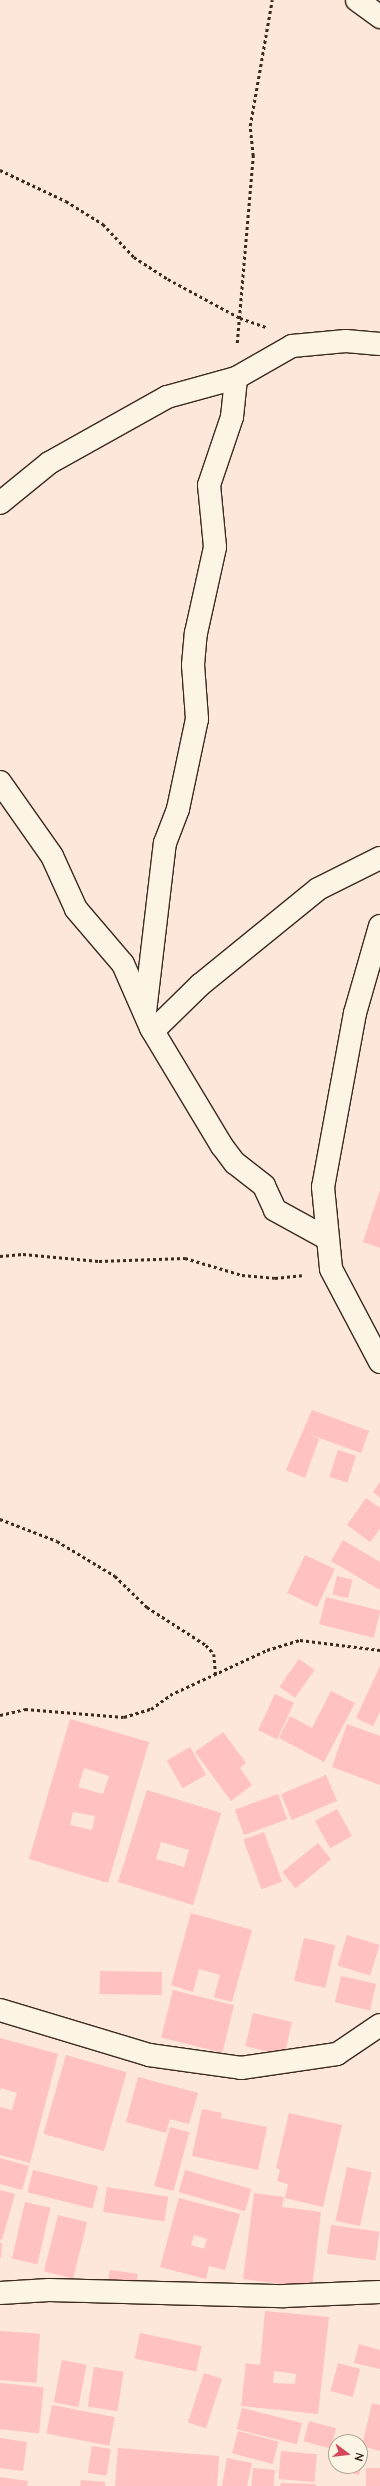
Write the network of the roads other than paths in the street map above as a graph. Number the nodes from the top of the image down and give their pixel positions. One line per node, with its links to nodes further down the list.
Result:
1 (357, 0): 2 (street)
2 (380, 17)
3 (380, 344): 4 (street)
4 (236, 378): 5 (street); 9 (street)
5 (0, 503)
6 (0, 782): 9 (street)
7 (380, 858): 9 (street)
8 (380, 926): 10 (street)
9 (149, 1022): 10 (street)
10 (328, 1239): 11 (street)
11 (380, 1362)
12 (0, 2010): 13 (street)
13 (380, 2026)
14 (380, 2292): 15 (street)
15 (0, 2293)

